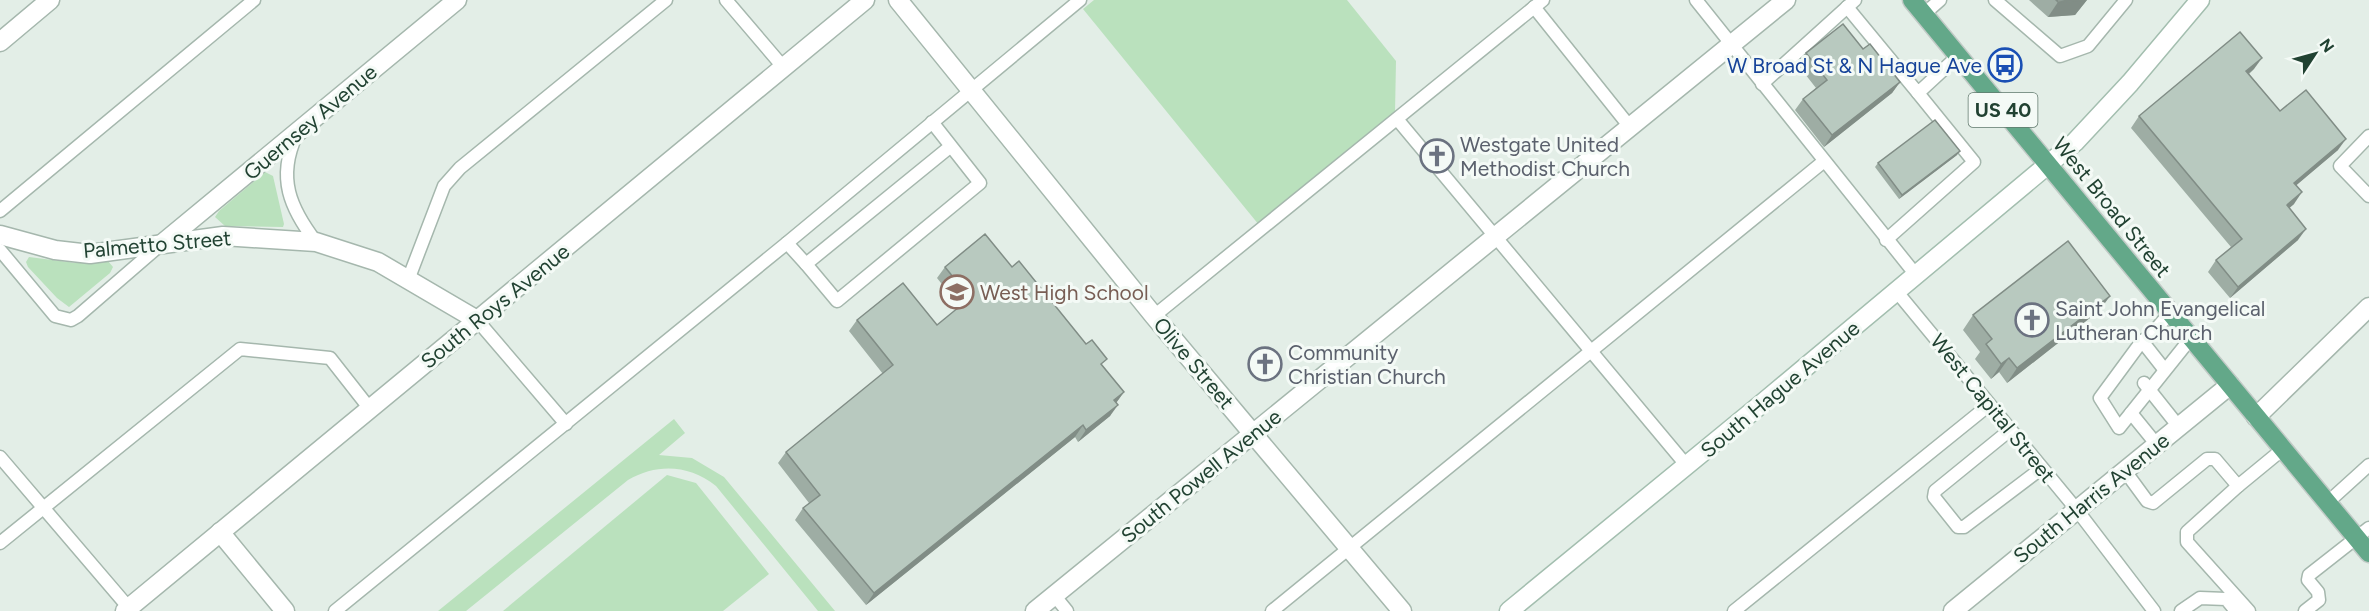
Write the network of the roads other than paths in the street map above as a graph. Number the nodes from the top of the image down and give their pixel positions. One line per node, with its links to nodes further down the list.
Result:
1 (50, 0): 18 (street)
2 (254, 0): 34 (lane)
3 (457, 0): 28 (street, Guernsey Avenue)
4 (666, 0): 44 (lane)
5 (726, 0): 21 (lane)
6 (865, 0): 21 (street, South Roys Avenue)
7 (898, 0): 23 (street, Olive Street)
8 (1080, 0): 23 (lane)
9 (1698, 0): 19 (lane)
10 (1786, 0): 19 (street, South Powell Avenue)
11 (1940, 0): 17 (lane)
12 (1995, 0): 13 (lane)
13 (2126, 0)
14 (2200, 0): 32 (street, South Hague Avenue)
15 (1538, 4): 25 (lane); 27 (lane)
16 (1851, 4): 22 (lane); 24 (lane)
17 (1918, 7): 20 (main road, West Broad Street / US 40)
18 (0, 42)
19 (1731, 44): 22 (lane); 27 (street, South Powell Avenue)
20 (1958, 56): 24 (lane); 32 (main road, West Broad Street / US 40)
21 (784, 68): 49 (street, South Roys Avenue)
22 (1762, 84): 31 (lane)
23 (970, 89): 26 (lane); 48 (street, Olive Street)
24 (1918, 93): 37 (lane)
25 (1397, 119): 36 (lane); 48 (lane)
26 (932, 122): 30 (lane); 40 (lane)
27 (1630, 127): 36 (street, South Powell Avenue)
28 (296, 135): 38 (lane); 39 (street, Guernsey Avenue)
29 (2369, 136): 33 (lane)
30 (951, 146): 42 (lane); 42 (lane)
31 (1823, 162): 37 (lane); 52 (lane)
32 (2049, 164): 43 (street, South Hague Avenue); 47 (main road, West Broad Street / US 40)
33 (2369, 196)
34 (0, 211)
35 (0, 235): 39 (street, Palmetto Street)
36 (1496, 235): 52 (lane); 63 (street, South Powell Avenue)
37 (1886, 240): 43 (lane)
38 (316, 242): 39 (street, Palmetto Street); 44 (street, Palmetto Street)
39 (163, 243): 41 (lane)
40 (787, 243): 42 (lane); 60 (lane)
41 (0, 250)
42 (806, 264)
43 (1916, 276): 45 (street, South Hague Avenue)
44 (408, 280): 49 (street, Palmetto Street)
45 (1897, 292): 56 (lane, West Capital Street); 68 (street, South Hague Avenue)
46 (2369, 306): 59 (street)
47 (2170, 313): 50 (main road, West Broad Street / US 40); 51 (lane)
48 (1155, 316): 63 (street, Olive Street)
49 (477, 320): 58 (street, South Roys Avenue); 60 (lane)
50 (2191, 338): 53 (lane); 54 (main road, West Broad Street / US 40)
51 (2142, 341): 53 (lane); 57 (lane)
52 (1591, 351): 68 (lane); 78 (lane)
53 (2164, 369): 55 (lane)
54 (2230, 385): 59 (main road, West Broad Street / US 40); 61 (street, South Harris Avenue)
55 (2146, 386): 57 (lane); 61 (lane)
56 (1989, 405): 62 (lane, West Capital Street); 88 (lane)
57 (2133, 407): 64 (lane)
58 (370, 409): 73 (lane); 75 (street, South Roys Avenue)
59 (2256, 417): 65 (main road, West Broad Street / US 40)
60 (566, 424): 82 (lane)
61 (2179, 427): 64 (street, South Harris Avenue)
62 (2010, 430): 69 (lane, West Capital Street); 69 (lane)
63 (1253, 433): 78 (street, Olive Street); 79 (street, South Powell Avenue)
64 (2157, 445): 70 (street, South Harris Avenue)
65 (2283, 449): 71 (lane); 72 (main road, West Broad Street / US 40)
66 (0, 457): 73 (lane)
67 (2369, 465): 72 (lane)
68 (1687, 466): 87 (street, South Hague Avenue)
69 (2042, 468): 74 (lane, West Capital Street)
70 (2125, 471): 71 (lane); 74 (street, South Harris Avenue)
71 (2238, 486): 93 (lane)
72 (2327, 503): 76 (main road, West Broad Street / US 40)
73 (43, 508): 77 (lane); 80 (lane)
74 (2077, 510): 89 (street, South Harris Avenue); 90 (lane, West Capital Street)
75 (220, 532): 80 (street, South Roys Avenue); 81 (street)
76 (2365, 540): 94 (lane)
77 (0, 543)
78 (1350, 548): 85 (lane); 86 (street, Olive Street)
79 (1054, 595): 83 (street, South Powell Avenue); 84 (lane)
80 (127, 609)
81 (285, 611)
82 (335, 611)
83 (1035, 611)
84 (1067, 611)
85 (1272, 611)
86 (1402, 611)
87 (1509, 611)
88 (1734, 611)
89 (1953, 611)
90 (2154, 611)
91 (2181, 611): 92 (lane)
92 (2236, 611)
93 (2249, 611)
94 (2305, 611)

